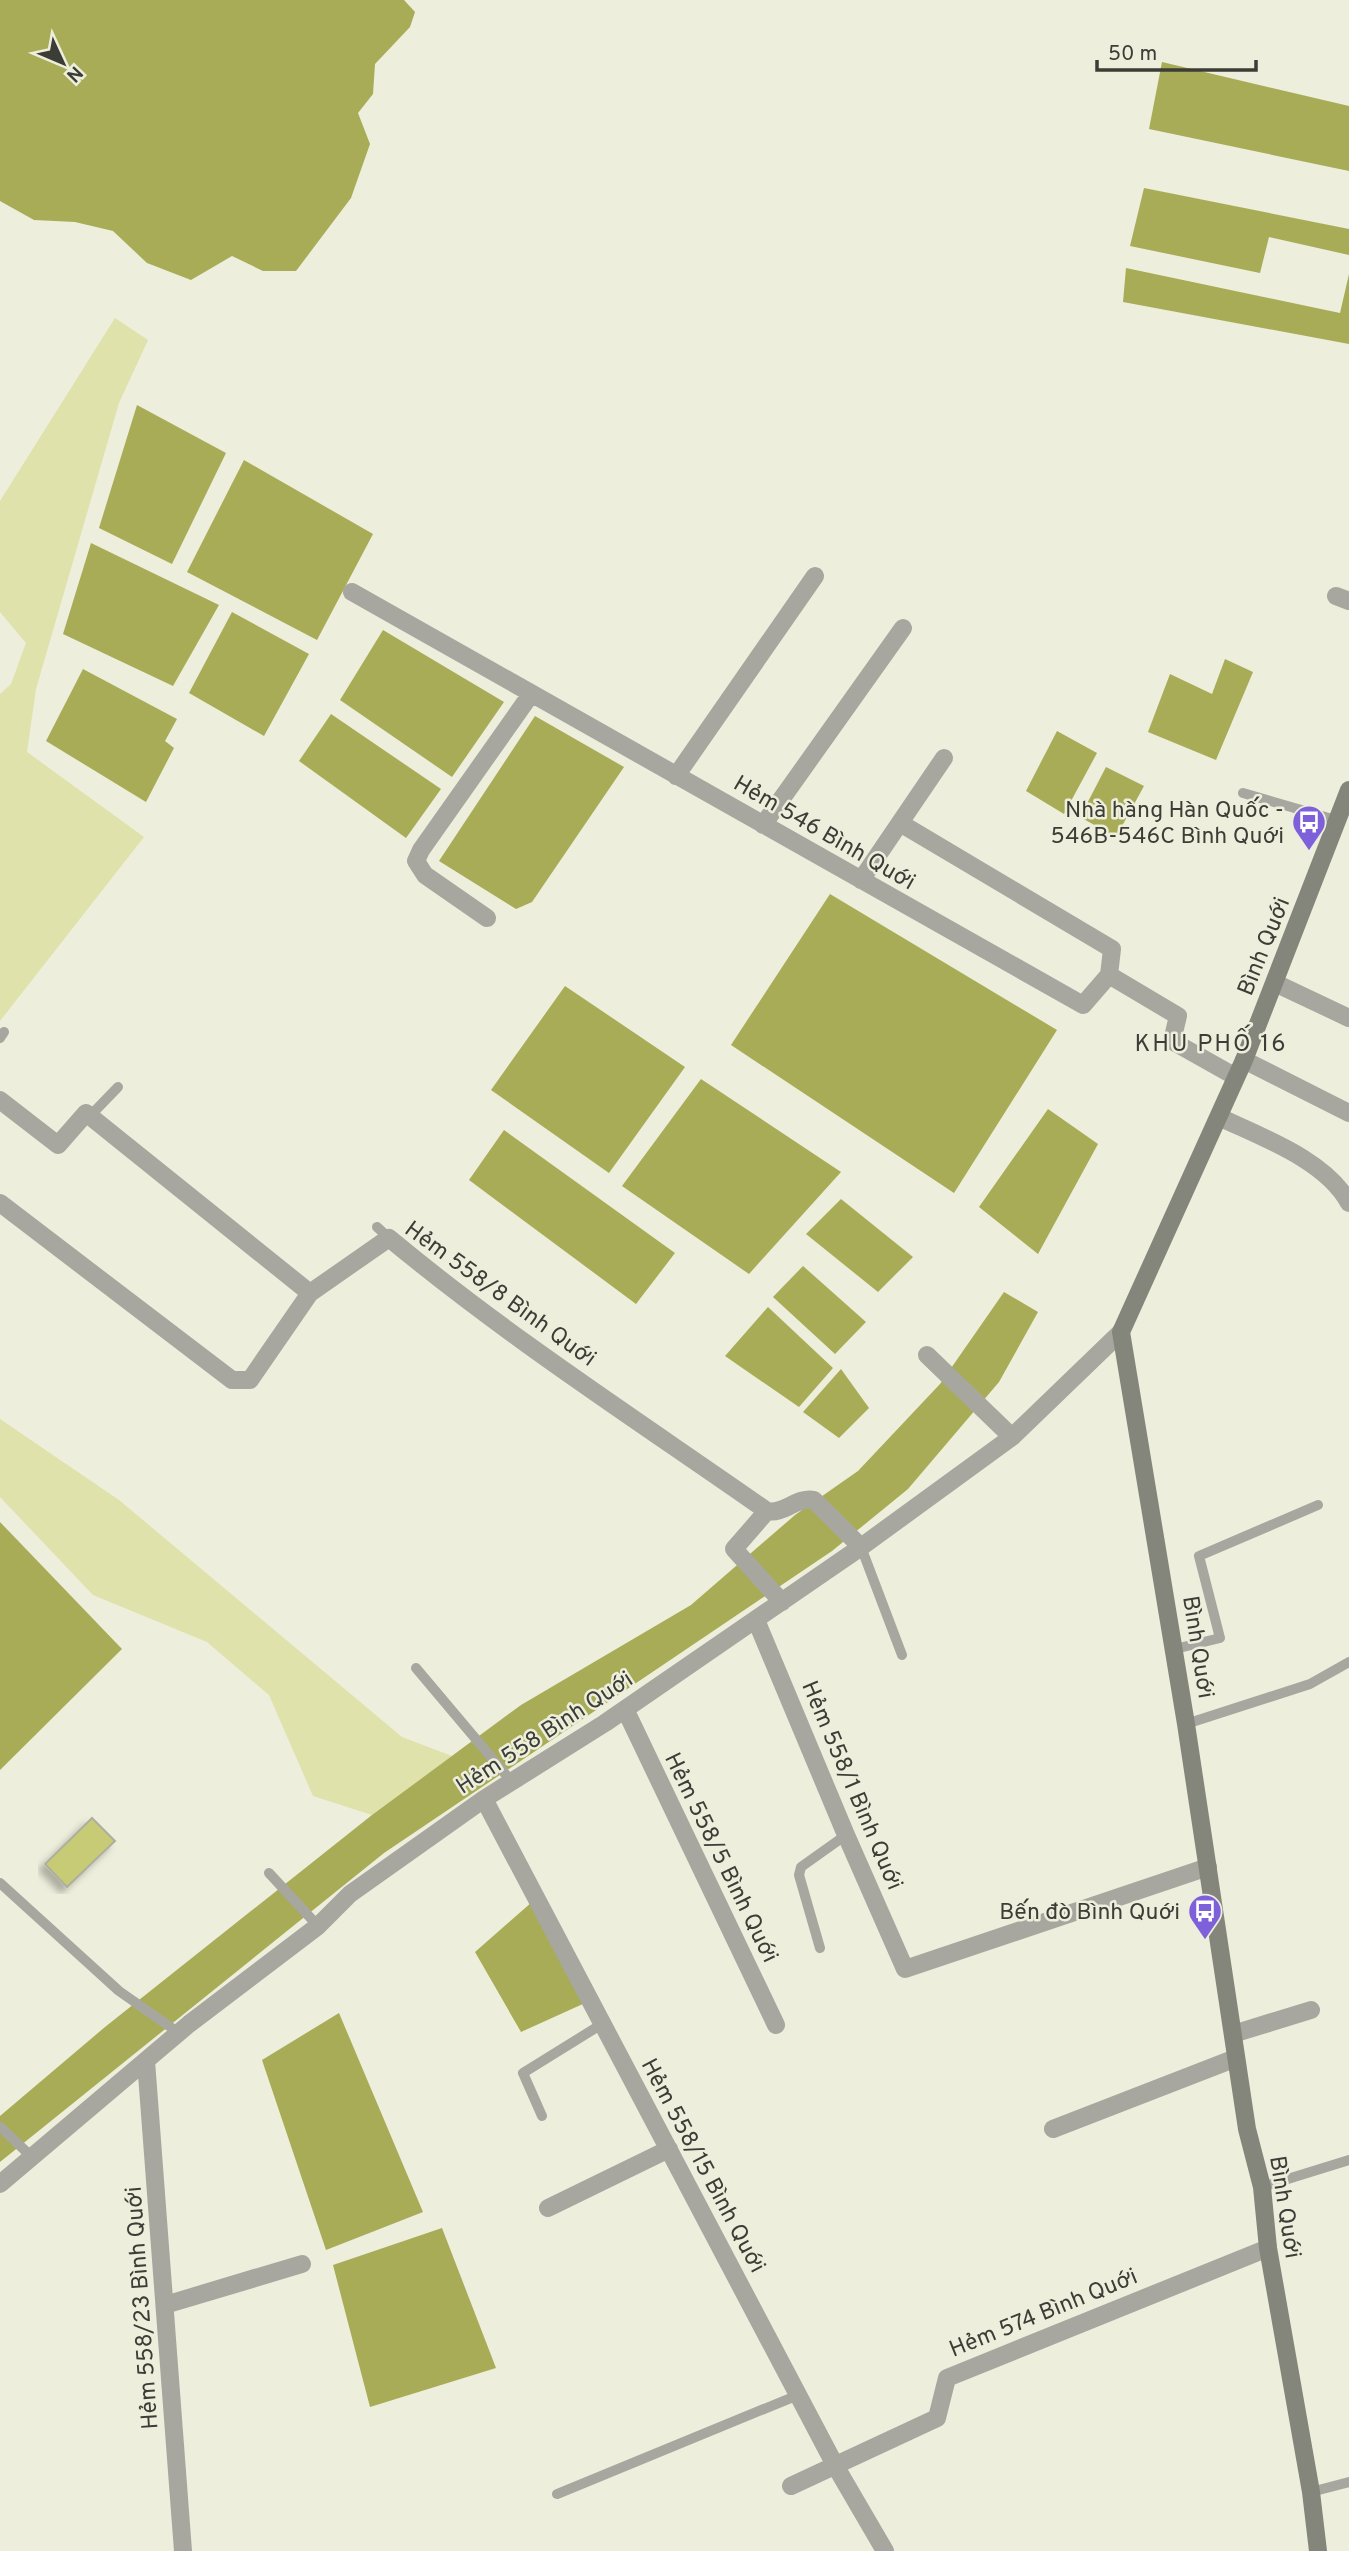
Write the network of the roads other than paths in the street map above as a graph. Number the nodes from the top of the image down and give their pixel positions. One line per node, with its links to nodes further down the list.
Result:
1 (815, 576): 6 (street)
2 (352, 592): 4 (street, Hẻm 546 Bình Quới)
3 (903, 628): 11 (street)
4 (531, 694): 6 (street, Hẻm 546 Bình Quới); 13 (street)
5 (944, 758): 10 (street)
6 (676, 776): 11 (street, Hẻm 546 Bình Quới)
7 (1349, 790): 9 (main road, Bình Quới)
8 (1243, 793): 9 (lane)
9 (1339, 821): 15 (main road, Bình Quới)
10 (900, 823): 12 (street); 14 (street)
11 (763, 825): 12 (street, Hẻm 546 Bình Quới)
12 (861, 880): 14 (street, Hẻm 546 Bình Quới)
13 (487, 918)
14 (1109, 975): 18 (street)
15 (1275, 983): 16 (street); 17 (main road, Bình Quới)
16 (1349, 1018)
17 (1244, 1060): 18 (main road, Bình Quới); 21 (street)
18 (1236, 1077): 23 (main road, Bình Quới)
19 (118, 1087): 22 (lane)
20 (0, 1100): 22 (street)
21 (1349, 1113)
22 (90, 1116): 26 (street)
23 (1219, 1116): 25 (street); 27 (main road, Bình Quới)
24 (0, 1203): 26 (street, Hẻm 558/8 Bình Quới)
25 (1349, 1203)
26 (310, 1293): 31 (street, Hẻm 558/8 Bình Quới)
27 (1121, 1332): 29 (street, Hẻm 558 Bình Quới); 35 (main road, Bình Quới)
28 (927, 1355): 29 (street)
29 (1012, 1437): 32 (street, Hẻm 558 Bình Quới)
30 (1318, 1505): 35 (lane)
31 (767, 1511): 32 (street); 33 (street)
32 (858, 1544): 33 (street, Hẻm 558 Bình Quới); 36 (lane)
33 (779, 1599): 34 (street, Hẻm 558 Bình Quới)
34 (756, 1620): 39 (street, Hẻm 558 Bình Quới); 43 (street, Hẻm 558/1 Bình Quới)
35 (1175, 1649): 40 (main road, Bình Quới)
36 (902, 1655)
37 (1349, 1662): 40 (lane)
38 (416, 1668): 41 (lane)
39 (625, 1709): 41 (street, Hẻm 558 Bình Quới); 51 (street, Hẻm 558/5 Bình Quới)
40 (1186, 1724): 44 (main road, Bình Quới)
41 (509, 1778): 42 (street, Hẻm 558 Bình Quới)
42 (484, 1799): 47 (street, Hẻm 558 Bình Quới); 50 (street, Hẻm 558/15 Bình Quới)
43 (846, 1835): 44 (street, Hẻm 558/1 Bình Quới); 48 (lane)
44 (1208, 1867): 53 (main road, Bình Quới)
45 (269, 1873): 47 (lane)
46 (0, 1883): 52 (lane)
47 (318, 1926): 52 (street, Hẻm 558 Bình Quới)
48 (820, 1948)
49 (1311, 2010): 53 (street)
50 (602, 2024): 56 (lane); 59 (street, Hẻm 558/15 Bình Quới)
51 (776, 2025)
52 (179, 2033): 55 (street, Hẻm 558 Bình Quới)
53 (1233, 2034): 54 (main road, Bình Quới)
54 (1236, 2057): 58 (street); 63 (main road, Bình Quới)
55 (146, 2061): 60 (street, Hẻm 558 Bình Quới); 67 (street, Hẻm 558/23 Bình Quới)
56 (542, 2116)
57 (0, 2127): 60 (lane)
58 (1053, 2129)
59 (668, 2149): 64 (street); 68 (street, Hẻm 558/15 Bình Quới)
60 (29, 2154): 62 (street, Hẻm 558 Bình Quới)
61 (1349, 2160): 63 (lane)
62 (0, 2184)
63 (1262, 2187): 65 (main road, Bình Quới)
64 (548, 2208)
65 (1268, 2248): 69 (street, Hẻm 574 Bình Quới); 72 (main road, Bình Quới)
66 (302, 2264): 67 (street)
67 (165, 2305): 74 (street, Hẻm 558/23 Bình Quới)
68 (798, 2395): 69 (street, Hẻm 558/15 Bình Quới); 73 (lane)
69 (836, 2467): 71 (street, Hẻm 574 Bình Quới); 75 (street, Hẻm 558/15 Bình Quới)
70 (1349, 2482): 72 (lane)
71 (791, 2486)
72 (1311, 2492): 76 (main road, Bình Quới)
73 (557, 2494)
74 (183, 2551)
75 (885, 2551)
76 (1318, 2551)

